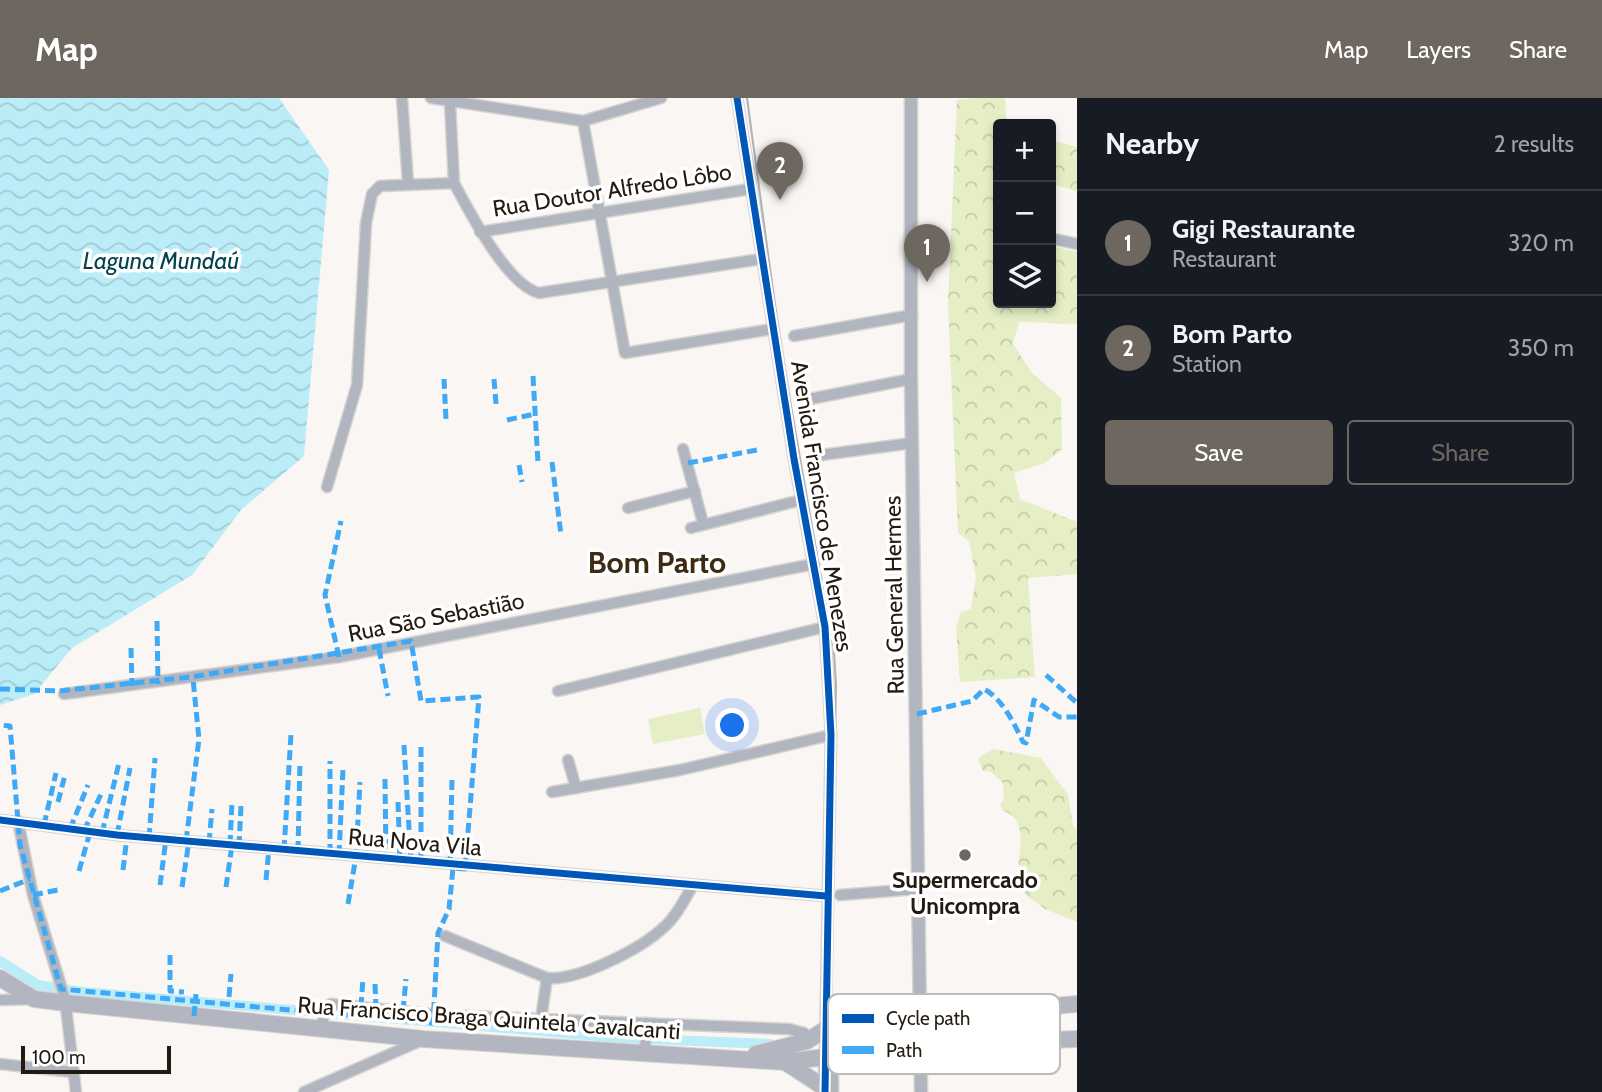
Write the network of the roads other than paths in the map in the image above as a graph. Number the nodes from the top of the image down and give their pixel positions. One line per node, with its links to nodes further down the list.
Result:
1 (402, 98): 8 (street)
2 (431, 98): 6 (street)
3 (661, 98): 7 (street)
4 (737, 98): 10 (street, Avenida Francisco de Menezes)
5 (911, 98): 17 (street, Rua General Hermes)
6 (450, 103): 7 (street); 9 (street)
7 (583, 121): 11 (street)
8 (408, 183): 9 (street); 25 (street)
9 (454, 183): 12 (street)
10 (750, 189): 11 (street, Rua Doutor Alfredo Lôbo); 15 (street, Avenida Francisco de Menezes)
11 (601, 213): 12 (street, Rua Doutor Alfredo Lôbo); 16 (street)
12 (480, 232): 16 (street)
13 (1056, 239): 14 (street)
14 (1077, 244)
15 (761, 259): 16 (street); 18 (street, Avenida Francisco de Menezes)
16 (613, 284): 18 (street)
17 (912, 315): 19 (street); 20 (street, Rua General Hermes)
18 (773, 329): 27 (street, Avenida Francisco de Menezes)
19 (794, 336)
20 (911, 379): 21 (street); 22 (street, Rua General Hermes)
21 (805, 400)
22 (912, 443): 24 (street); 42 (street, Rua General Hermes)
23 (683, 449): 26 (street)
24 (814, 456)
25 (327, 487)
26 (695, 491): 28 (street); 29 (street)
27 (802, 500): 29 (street); 31 (street, Avenida Francisco de Menezes)
28 (628, 508)
29 (703, 523): 30 (street)
30 (691, 527)
31 (814, 564): 32 (street, Avenida Francisco de Menezes); 34 (street, Rua São Sebastião)
32 (825, 627): 33 (street); 35 (street, Avenida Francisco de Menezes)
33 (558, 691)
34 (64, 694)
35 (831, 735): 37 (street); 44 (street, Avenida Francisco de Menezes)
36 (568, 760): 37 (street)
37 (576, 788): 38 (street)
38 (552, 792)
39 (0, 820): 40 (street, Rua Nova Vila)
40 (18, 821): 41 (street, Rua Nova Vila); 51 (street)
41 (692, 887): 44 (street, Rua Nova Vila); 47 (street)
42 (916, 890): 43 (street); 48 (street, Rua General Hermes)
43 (840, 895)
44 (827, 896): 55 (street, Avenida Francisco de Menezes)
45 (445, 936): 47 (street)
46 (0, 978): 49 (main road)
47 (547, 978): 53 (street)
48 (920, 994)
49 (34, 999): 50 (street); 51 (main road, Rua Francisco Braga Quintela Cavalcanti)
50 (0, 1000)
51 (65, 1001): 52 (main road, Rua Francisco Braga Quintela Cavalcanti); 64 (street)
52 (324, 1015): 53 (street); 56 (main road, Rua Francisco Braga Quintela Cavalcanti)
53 (541, 1019): 54 (street)
54 (645, 1027): 57 (street); 59 (street)
55 (826, 1028): 57 (main road); 58 (street, Avenida Francisco de Menezes)
56 (423, 1039): 59 (main road, Rua Francisco Braga Quintela Cavalcanti); 68 (street)
57 (807, 1041): 61 (main road)
58 (828, 1048)
59 (645, 1049): 61 (main road, Rua Francisco Braga Quintela Cavalcanti)
60 (828, 1058): 62 (main road, Rua Francisco Braga Quintela Cavalcanti)
61 (733, 1059): 62 (main road, Rua Francisco Braga Quintela Cavalcanti)
62 (785, 1062): 66 (main road)
63 (0, 1064): 64 (street)
64 (73, 1072): 67 (street)
65 (921, 1074): 69 (street, Rua General Hermes)
66 (828, 1091)
67 (76, 1092)
68 (304, 1092)
69 (921, 1092)

